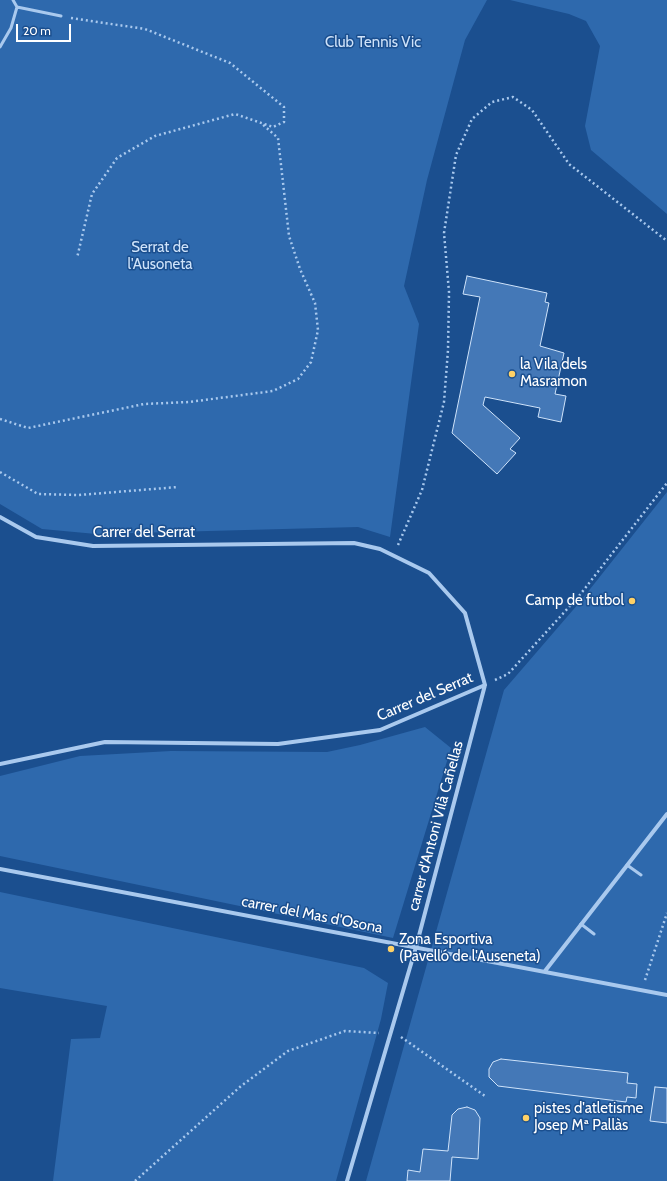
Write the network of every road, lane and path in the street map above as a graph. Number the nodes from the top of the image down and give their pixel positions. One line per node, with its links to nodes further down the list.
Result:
1 (13, 0): 2 (lane)
2 (17, 7): 3 (lane); 4 (lane)
3 (61, 16): 5 (path)
4 (0, 47)
5 (261, 123): 7 (path); 8 (path)
6 (667, 241): 13 (path)
7 (76, 258)
8 (0, 419)
9 (0, 472): 11 (path)
10 (667, 483): 14 (path)
11 (178, 487)
12 (0, 517): 13 (street, Carrer del Serrat)
13 (393, 556): 14 (street, Carrer del Serrat)
14 (485, 684): 15 (street, Carrer del Serrat); 23 (street, carrer d'Antoni Vilà Cañellas)
15 (0, 764)
16 (667, 814): 17 (street)
17 (627, 865): 19 (lane); 21 (street)
18 (0, 869): 23 (street, carrer del Mas d'Osona)
19 (641, 875)
20 (667, 913): 25 (path)
21 (581, 924): 22 (lane); 24 (street)
22 (594, 934)
23 (416, 947): 24 (street, carrer del Mas d'Osona); 27 (street, carrer d'Antoni Vilà Cañellas)
24 (545, 971): 25 (street, carrer del Mas d'Osona)
25 (642, 990): 26 (street, carrer del Mas d'Osona)
26 (667, 995)
27 (392, 1034): 28 (path); 29 (path); 30 (street, carrer d'Antoni Vilà Cañellas)
28 (485, 1096)
29 (135, 1181)
30 (347, 1181)

